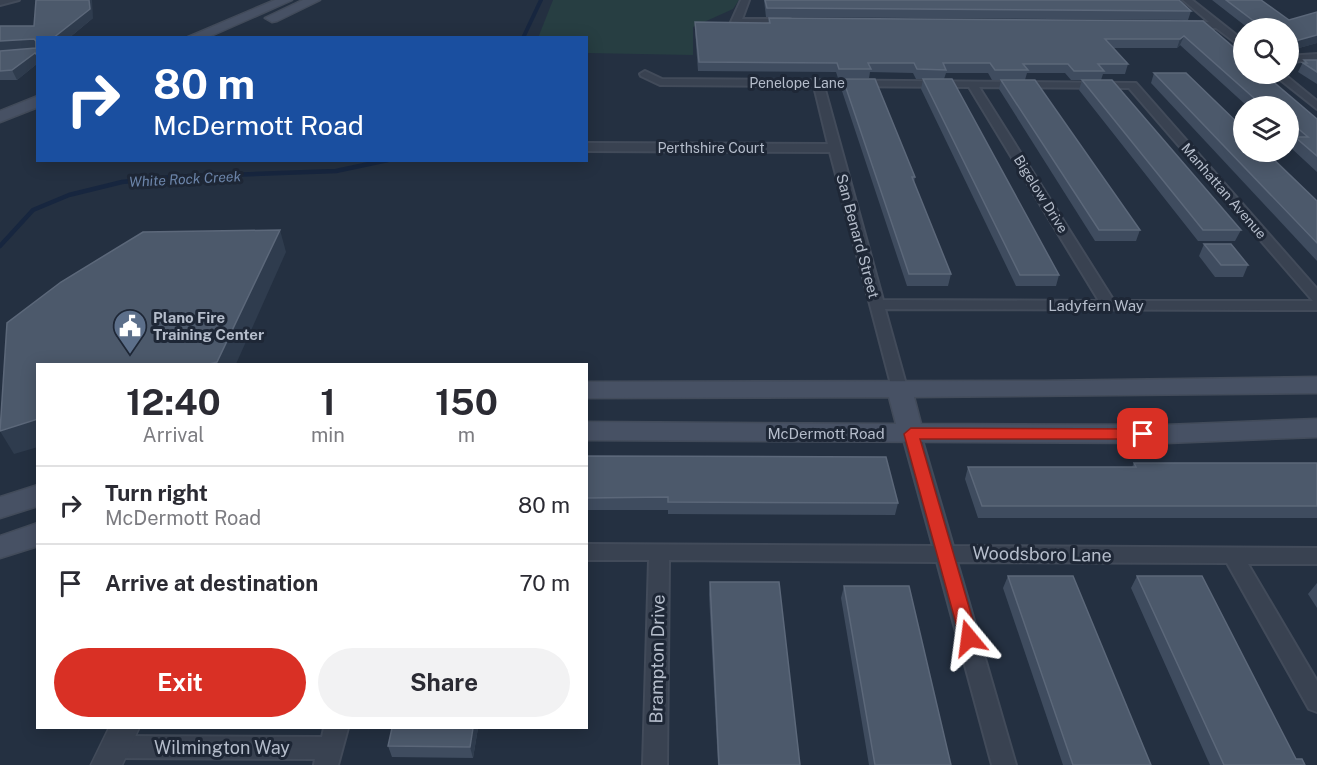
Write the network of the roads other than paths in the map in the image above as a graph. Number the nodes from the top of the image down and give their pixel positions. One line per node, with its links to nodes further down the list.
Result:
1 (15, 0): 6 (street)
2 (286, 0): 10 (main road)
3 (314, 0): 11 (main road)
4 (745, 0): 7 (street)
5 (1187, 0): 9 (street)
6 (0, 2)
7 (796, 22)
8 (1180, 25): 9 (street)
9 (1216, 25): 12 (street)
10 (198, 36)
11 (231, 36)
12 (1233, 38)
13 (1317, 57): 14 (street)
14 (1299, 58)
15 (645, 74): 16 (street, Penelope Lane)
16 (818, 83): 17 (street, Penelope Lane); 26 (street, San Benard Street)
17 (972, 84): 19 (street, Penelope Lane); 29 (street, Bigelow Drive)
18 (1290, 84): 21 (street)
19 (1132, 85): 27 (street, Manhattan Avenue)
20 (36, 101): 22 (main road)
21 (1317, 106)
22 (0, 117)
23 (36, 119): 24 (main road)
24 (0, 133)
25 (588, 147): 26 (street, Perthshire Court)
26 (835, 148): 28 (street, San Benard Street)
27 (1317, 298)
28 (876, 304): 29 (street, Ladyfern Way); 32 (street, San Benard Street)
29 (1110, 305): 30 (street, Ladyfern Way)
30 (1317, 306)
31 (1317, 385): 32 (main road)
32 (899, 388): 33 (main road); 36 (main road)
33 (588, 390)
34 (1317, 428): 36 (main road, McDermott Road)
35 (588, 430): 36 (main road, McDermott Road)
36 (911, 434): 43 (street)
37 (36, 496): 38 (main road)
38 (0, 508)
39 (36, 535): 40 (main road)
40 (0, 547)
41 (588, 552): 42 (street, Woodsboro Lane)
42 (659, 552): 43 (street, Woodsboro Lane); 49 (street, Brampton Drive)
43 (945, 553): 44 (street, Woodsboro Lane); 50 (street)
44 (1233, 556): 45 (street, Woodsboro Lane); 46 (street)
45 (1317, 556)
46 (1317, 702)
47 (115, 746): 48 (street, Wilmington Way)
48 (331, 747)
49 (655, 765)
50 (1004, 765)

